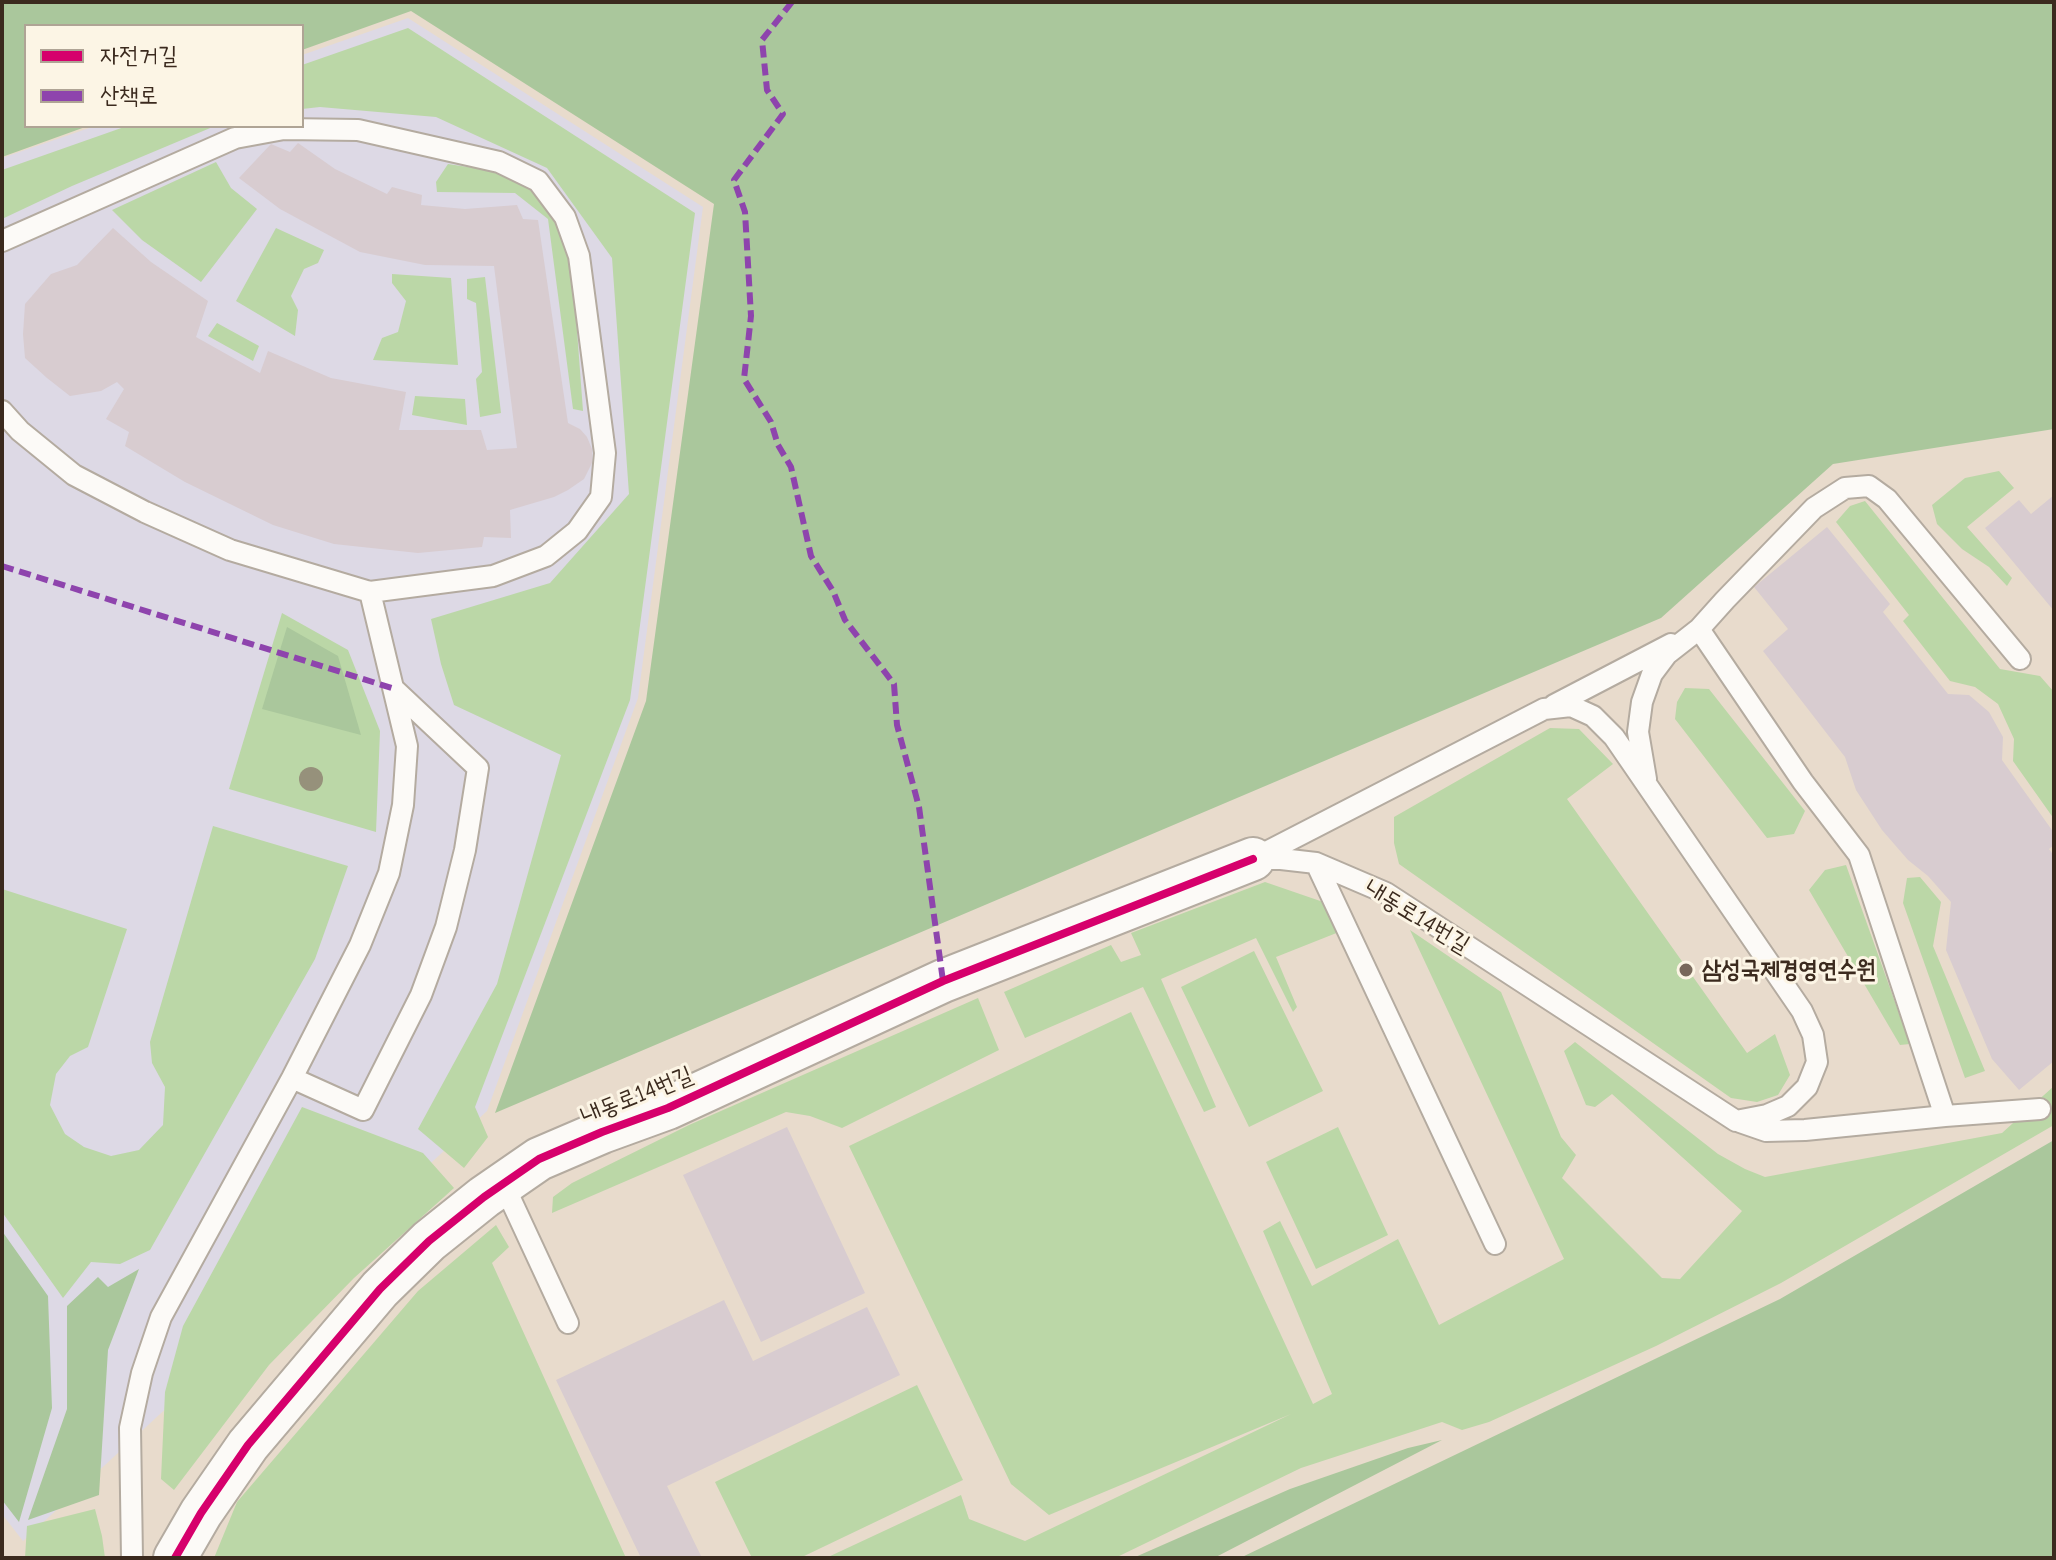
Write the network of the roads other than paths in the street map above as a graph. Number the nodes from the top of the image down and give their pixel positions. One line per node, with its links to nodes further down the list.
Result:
1 (2, 241): 3 (lane)
2 (2, 411): 3 (lane)
3 (370, 592): 6 (lane)
4 (1699, 629): 5 (lane); 7 (lane); 8 (lane); 13 (lane)
5 (2020, 659)
6 (395, 689): 11 (lane); 11 (lane)
7 (1544, 709): 8 (lane); 9 (lane)
8 (1648, 787): 14 (lane)
9 (1253, 859): 10 (lane, 내동로14번길); 15 (street, 내동로14번길)
10 (1316, 863): 14 (lane, 내동로14번길); 16 (lane)
11 (292, 1078): 18 (lane)
12 (2040, 1109): 13 (lane, 내동로14번길)
13 (1945, 1116): 14 (lane, 내동로14번길)
14 (1736, 1121)
15 (503, 1183): 17 (lane); 19 (street, 내동로14번길)
16 (1495, 1244)
17 (568, 1323)
18 (132, 1558)
19 (175, 1558)

